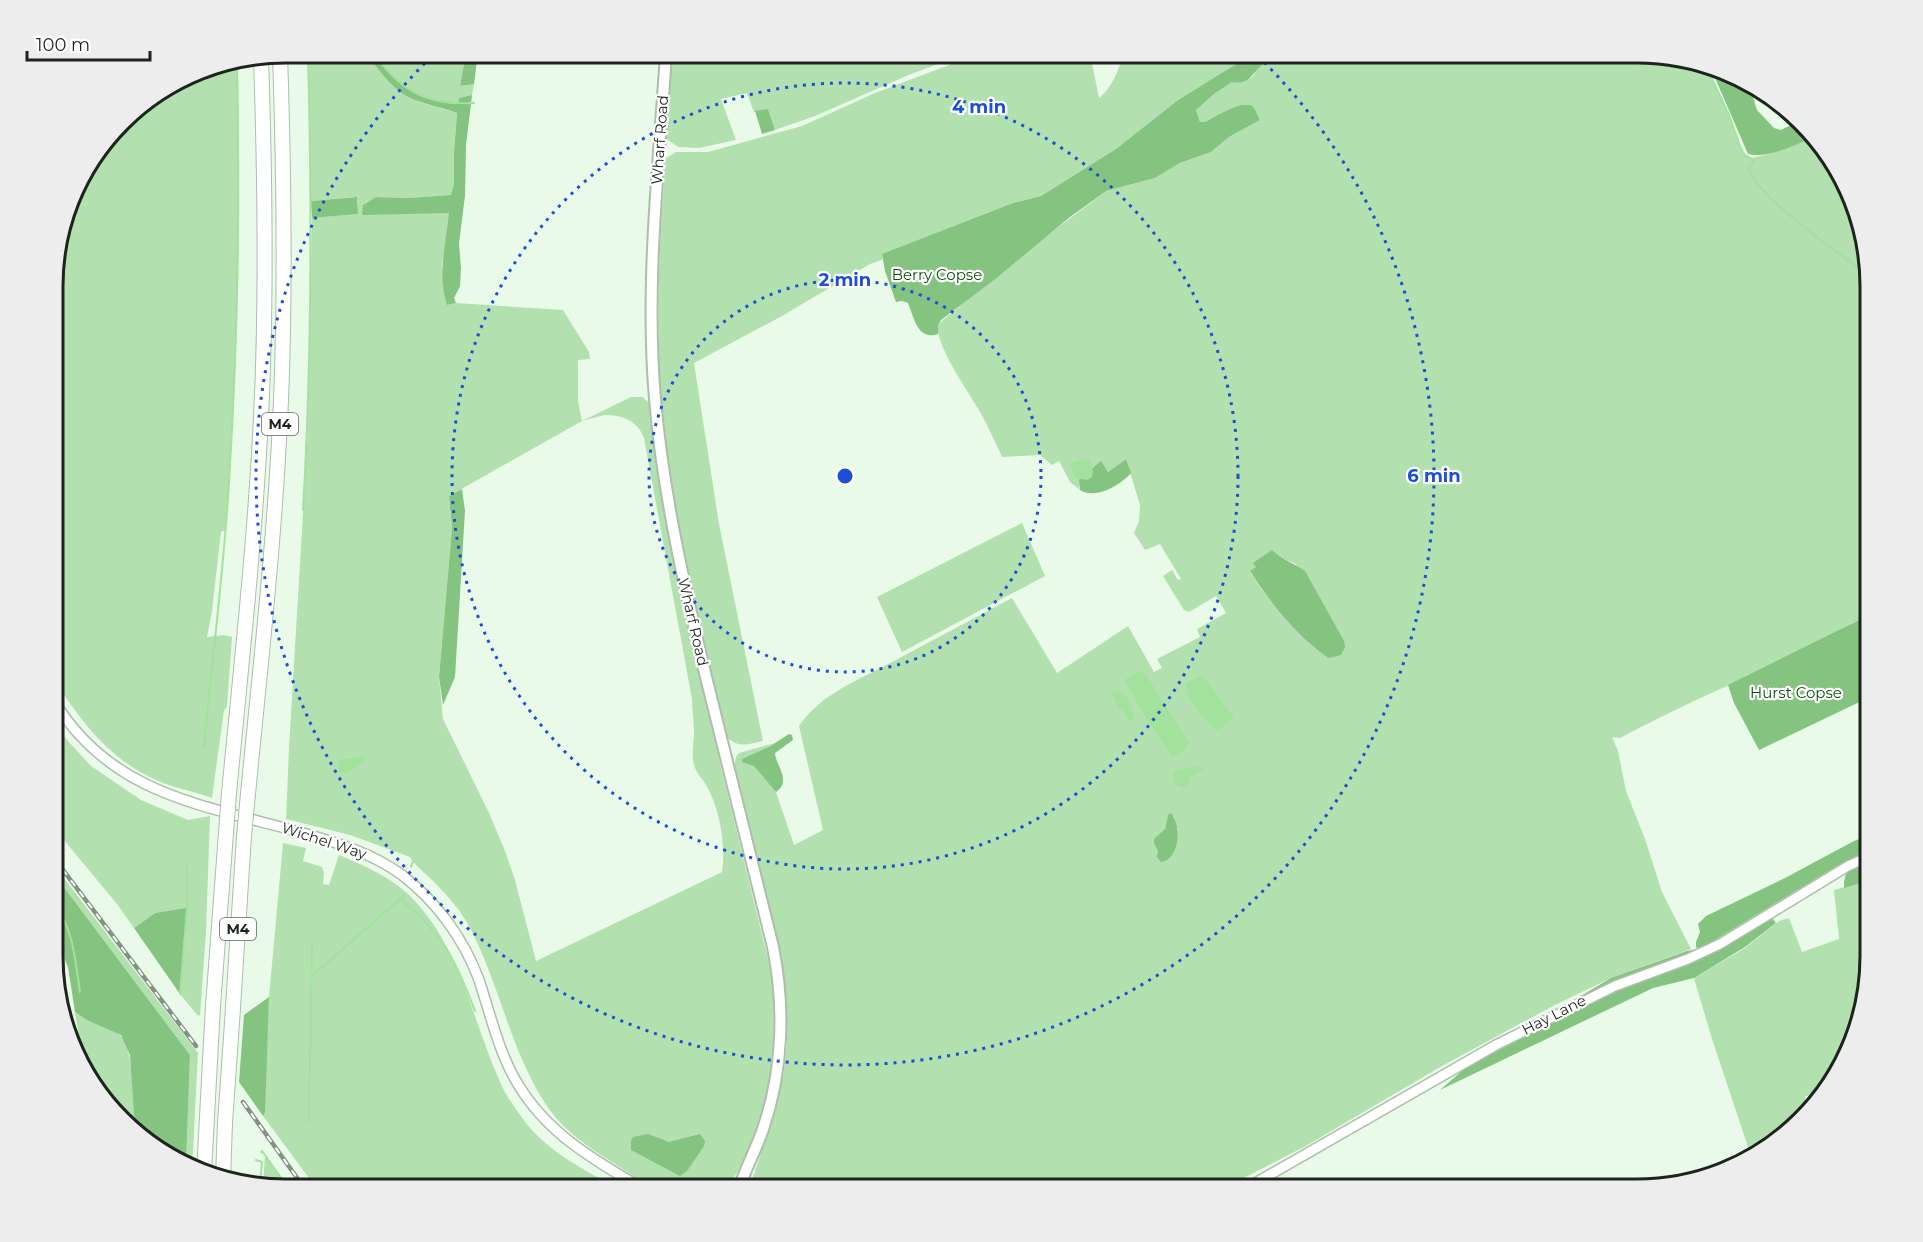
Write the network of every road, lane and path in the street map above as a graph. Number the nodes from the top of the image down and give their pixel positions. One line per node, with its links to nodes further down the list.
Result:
1 (280, 63): 7 (highway, M4, bridge)
2 (665, 63): 9 (main road, Wharf Road)
3 (261, 64): 6 (highway, M4, bridge)
4 (63, 714): 8 (street, Wichel Way)
5 (1860, 861): 10 (street, Hay Lane)
6 (205, 1163)
7 (223, 1170)
8 (627, 1179)
9 (743, 1179)
10 (1262, 1179)

